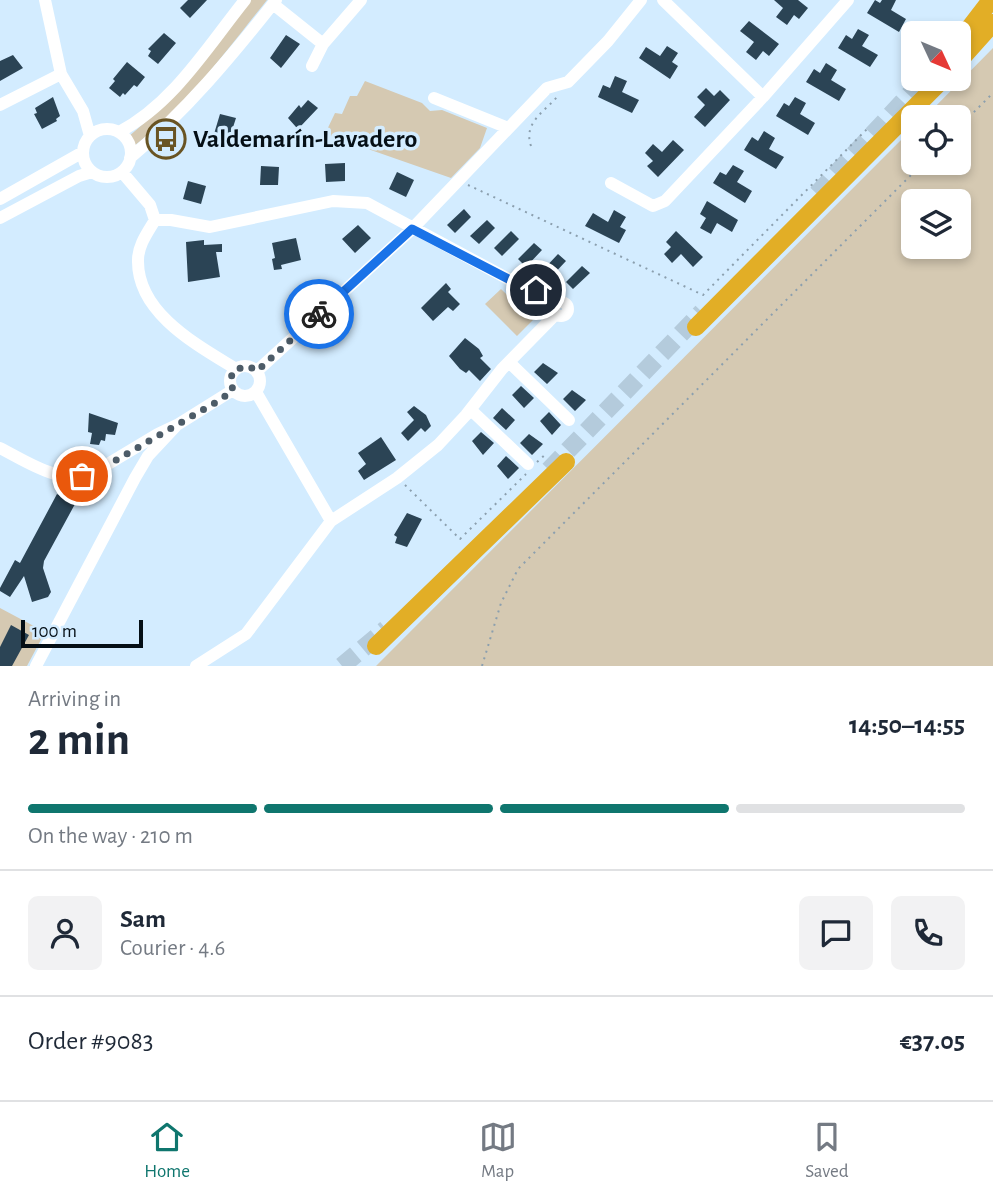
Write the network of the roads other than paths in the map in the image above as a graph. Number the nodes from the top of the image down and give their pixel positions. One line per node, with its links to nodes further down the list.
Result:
1 (45, 0): 14 (street)
2 (245, 0): 22 (street)
3 (361, 0): 11 (street)
4 (641, 0): 20 (street)
5 (663, 0): 16 (street)
6 (848, 0): 16 (street)
7 (991, 0): 10 (highway)
8 (274, 2): 11 (street); 25 (street)
9 (993, 23): 12 (highway)
10 (971, 26)
11 (323, 44): 13 (street)
12 (971, 48)
13 (312, 66)
14 (61, 74): 18 (street); 19 (street)
15 (931, 91): 33 (highway)
16 (763, 97): 28 (street)
17 (434, 98): 20 (street)
18 (0, 105)
19 (83, 111): 21 (street); 23 (street)
20 (508, 128): 32 (street)
21 (102, 130): 22 (street); 23 (street)
22 (119, 132): 25 (street)
23 (90, 136): 24 (street)
24 (83, 152): 26 (street); 29 (street)
25 (131, 158): 27 (street)
26 (92, 172): 27 (street); 30 (street)
27 (122, 172): 31 (street)
28 (611, 183)
29 (0, 199)
30 (0, 218)
31 (155, 220): 32 (street); 35 (street)
32 (412, 229): 34 (street); 36 (street)
33 (696, 327)
34 (509, 362): 39 (street); 40 (street)
35 (236, 369): 36 (street); 37 (street)
36 (257, 371): 38 (street)
37 (233, 390): 38 (street); 41 (street)
38 (256, 391): 47 (street)
39 (471, 410): 46 (street); 47 (street)
40 (569, 420)
41 (177, 425): 42 (street); 44 (street)
42 (134, 448): 43 (street); 44 (street)
43 (0, 449)
44 (145, 461): 49 (street)
45 (566, 462): 48 (highway)
46 (531, 466)
47 (331, 521): 50 (street)
48 (376, 646)
49 (36, 666)
50 (196, 666)

